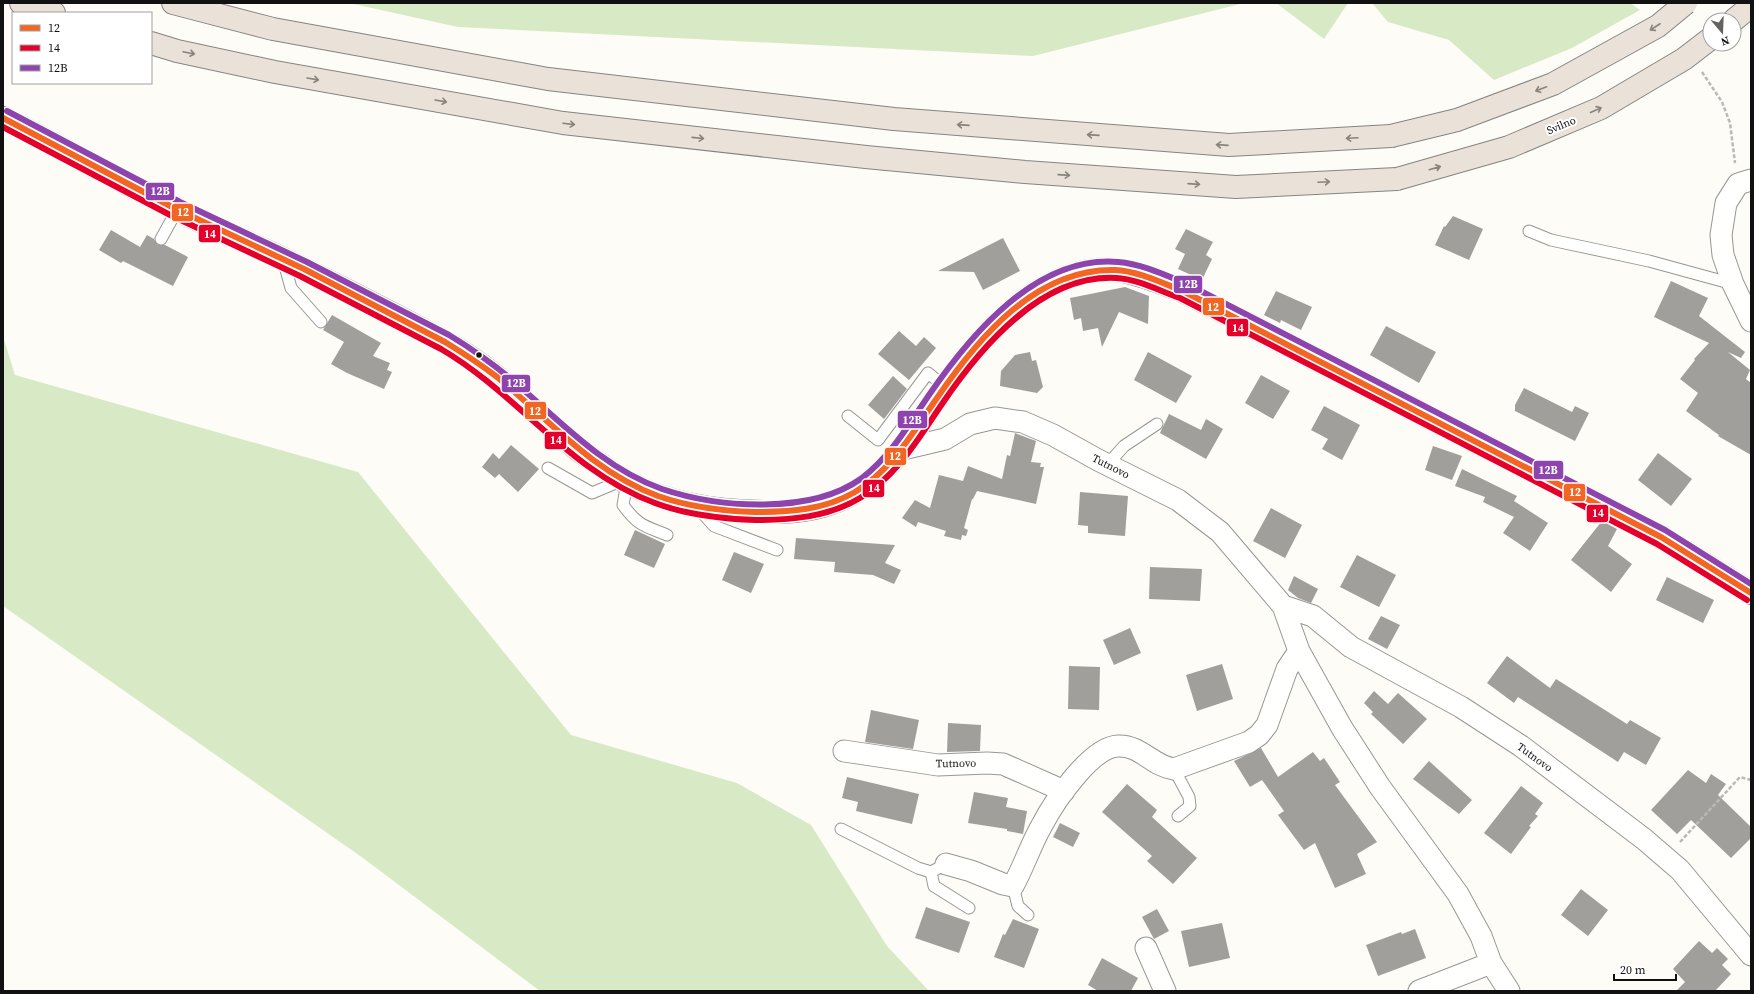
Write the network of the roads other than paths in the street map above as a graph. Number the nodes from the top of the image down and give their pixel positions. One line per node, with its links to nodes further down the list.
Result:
1 (21, 3): 5 (highway)
2 (173, 3): 3 (highway, one-way to 2, bridge)
3 (1686, 3)
4 (1751, 6): 6 (highway)
5 (51, 12)
6 (1742, 13)
7 (152, 43): 8 (highway, Svilno, one-way to 8, bridge)
8 (1702, 45)
9 (3, 118): 11 (main road)
10 (1747, 181): 15 (street)
11 (177, 210): 13 (lane); 14 (main road)
12 (1529, 231): 15 (lane)
13 (161, 239)
14 (282, 259): 17 (lane); 24 (main road)
15 (1733, 284): 16 (street)
16 (1751, 321)
17 (321, 322)
18 (944, 386): 19 (lane); 21 (main road); 28 (main road)
19 (848, 416)
20 (1157, 424): 22 (lane)
21 (903, 449): 22 (street, Tutnovo); 25 (main road)
22 (1107, 465): 29 (street, Tutnovo)
23 (548, 468): 24 (lane)
24 (625, 481): 25 (main road); 26 (lane)
25 (695, 506): 27 (lane)
26 (667, 535)
27 (777, 550)
28 (1751, 593)
29 (1283, 606): 30 (street, Tutnovo); 41 (street, Tutnovo)
30 (1299, 650): 32 (street); 42 (street, Tutnovo)
31 (844, 751): 33 (street, Tutnovo)
32 (1174, 769): 33 (street); 34 (lane)
33 (1064, 791): 37 (street)
34 (1178, 816)
35 (842, 829): 36 (lane)
36 (939, 868): 37 (street); 38 (lane)
37 (1013, 886): 39 (lane)
38 (968, 908)
39 (1028, 915)
40 (1146, 948): 43 (street)
41 (1751, 955)
42 (1491, 963): 44 (street); 45 (street, Tutnovo)
43 (1165, 991)
44 (1419, 991)
45 (1509, 991)

